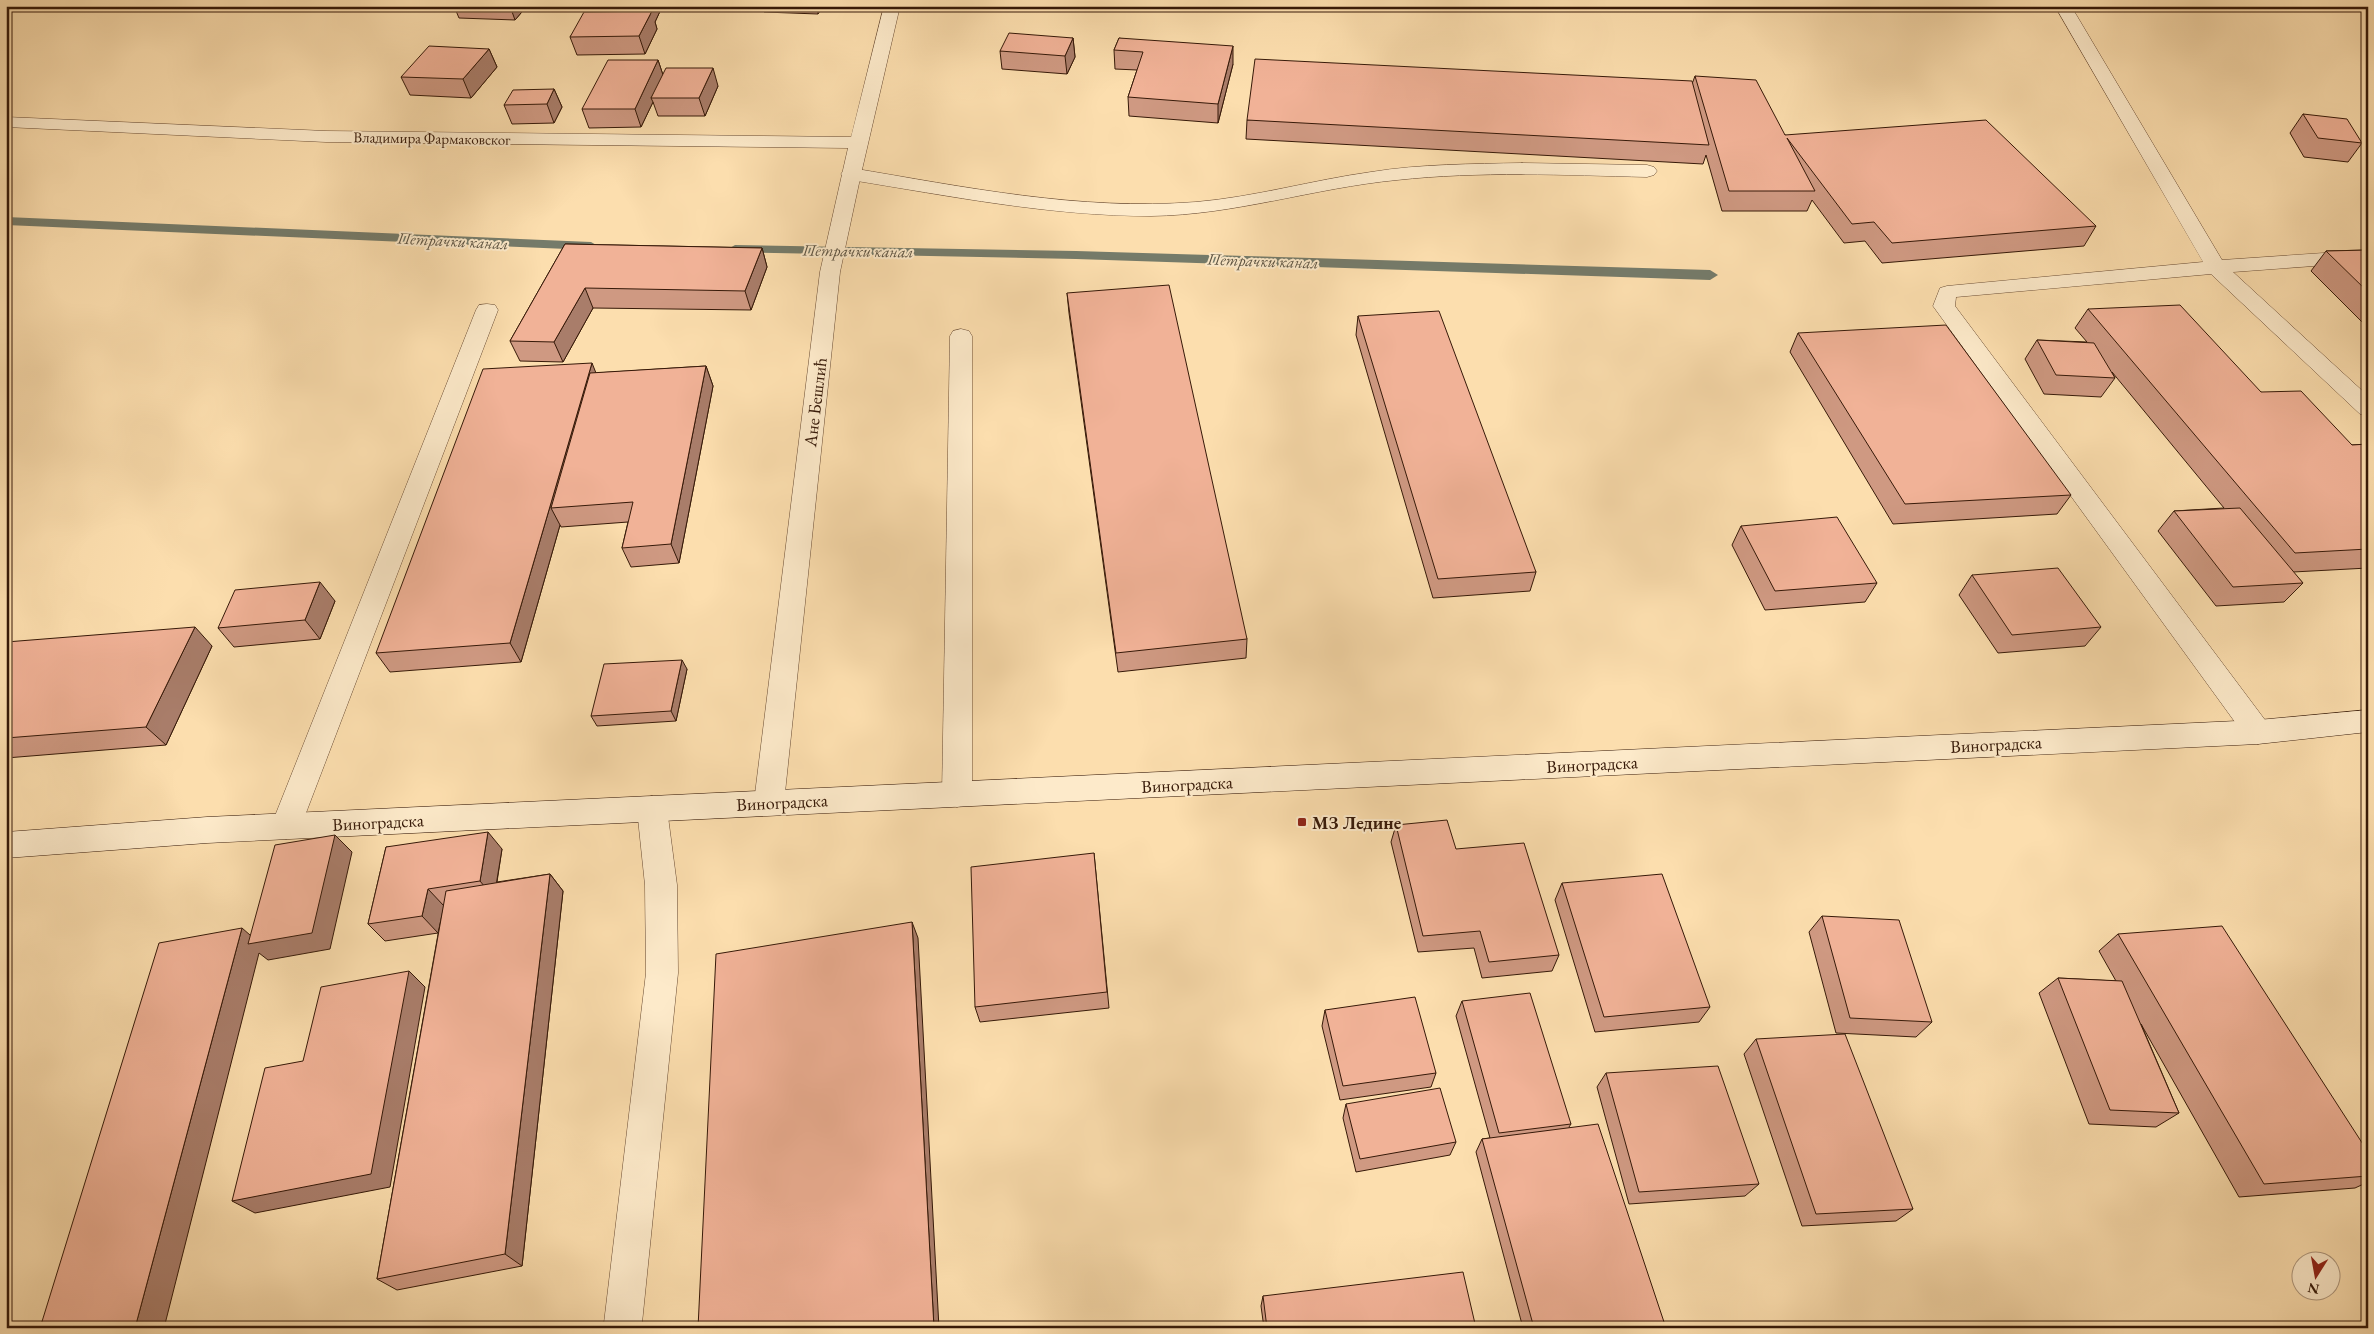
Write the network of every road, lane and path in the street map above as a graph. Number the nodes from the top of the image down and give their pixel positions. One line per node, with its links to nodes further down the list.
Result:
1 (892, 6): 4 (street, Ане Бешлић)
2 (2063, 6): 8 (street)
3 (6, 122): 4 (street, Владимира Фармаковског)
4 (858, 143): 6 (street, Ане Бешлић)
5 (1647, 171): 6 (street)
6 (851, 174): 15 (street, Ане Бешлић)
7 (2368, 256): 8 (street)
8 (2216, 267): 11 (street); 13 (street)
9 (487, 310): 17 (street)
10 (961, 336): 14 (street)
11 (2368, 409)
12 (2368, 721): 13 (street, Виноградска)
13 (2258, 732): 14 (street, Виноградска)
14 (957, 795): 15 (street, Виноградска)
15 (769, 802): 16 (street, Виноградска)
16 (652, 809): 17 (street, Виноградска); 19 (street)
17 (286, 826): 18 (street, Виноградска)
18 (6, 845)
19 (623, 1323)

